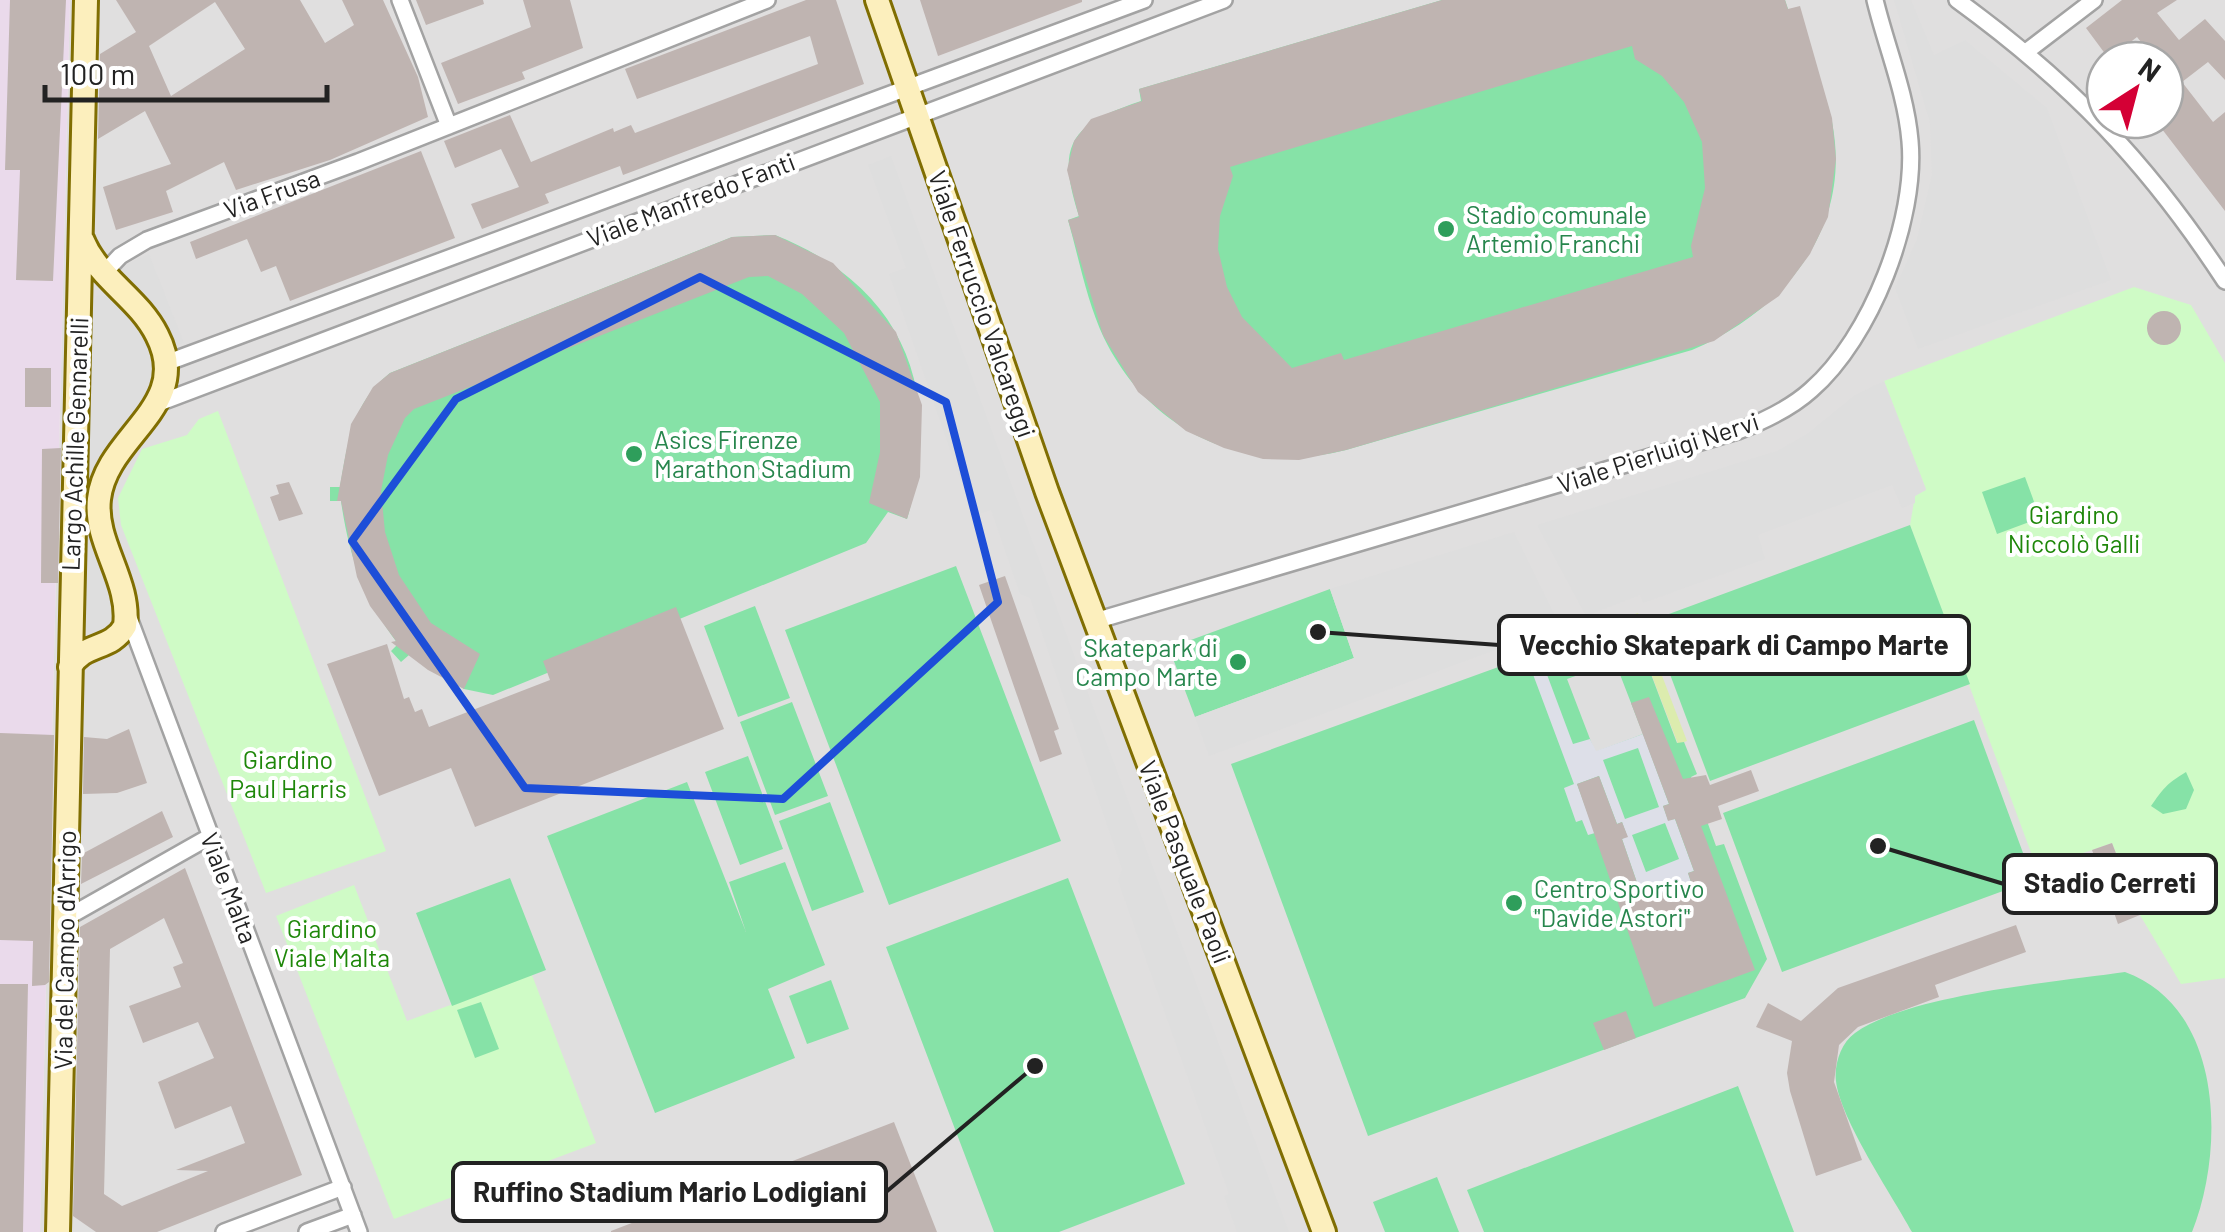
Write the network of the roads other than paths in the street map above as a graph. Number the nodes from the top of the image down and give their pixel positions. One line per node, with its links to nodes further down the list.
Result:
1 (86, 0): 16 (street)
2 (400, 0): 15 (street)
3 (766, 0): 15 (street, Via Frusa)
4 (877, 0): 13 (street, Viale Ferruccio Valcareggi)
5 (892, 0): 13 (street)
6 (1224, 0): 11 (street, Viale Manfredo Fanti)
7 (1875, 0): 29 (street, Viale Pierluigi Nervi)
8 (1957, 0): 12 (street)
9 (2094, 0): 12 (street)
10 (1137, 1): 11 (street); 13 (street)
11 (1144, 29): 14 (street, Viale Manfredo Fanti)
12 (2026, 52): 20 (street)
13 (906, 91): 14 (street, Viale Ferruccio Valcareggi); 17 (street)
14 (916, 117): 19 (street, Viale Manfredo Fanti); 26 (street, Viale Ferruccio Valcareggi)
15 (449, 126): 18 (street, Via Frusa)
16 (81, 236): 18 (street); 21 (street)
17 (477, 250): 19 (street); 22 (street)
18 (104, 276): 21 (street, Largo Achille Gennarelli); 23 (street)
19 (487, 278): 24 (street, Viale Manfredo Fanti)
20 (2225, 281)
21 (80, 307): 28 (street, Largo Achille Gennarelli)
22 (252, 334): 23 (street); 24 (street)
23 (166, 363): 25 (street, Largo Achille Gennarelli)
24 (261, 364): 25 (street, Viale Manfredo Fanti)
25 (159, 403): 27 (street, Largo Achille Gennarelli)
26 (1047, 492): 29 (street, Viale Pasquale Paoli)
27 (126, 610): 30 (street); 31 (street, Viale Malta)
28 (70, 619): 30 (street); 32 (street, Via del Campo d'Arrigo)
29 (1095, 621): 41 (street, Viale Pasquale Paoli)
30 (104, 644): 31 (street); 32 (street)
31 (141, 656): 33 (street, Viale Malta)
32 (70, 667): 34 (street, Via del Campo d'Arrigo)
33 (209, 837): 34 (street); 35 (street, Viale Malta)
34 (66, 918): 37 (street, Via del Campo d'Arrigo)
35 (342, 1187): 36 (street, Viale Malta); 38 (street)
36 (352, 1215): 39 (street); 40 (street, Viale Malta)
37 (58, 1232)
38 (224, 1232)
39 (307, 1232)
40 (360, 1232)
41 (1324, 1232)

